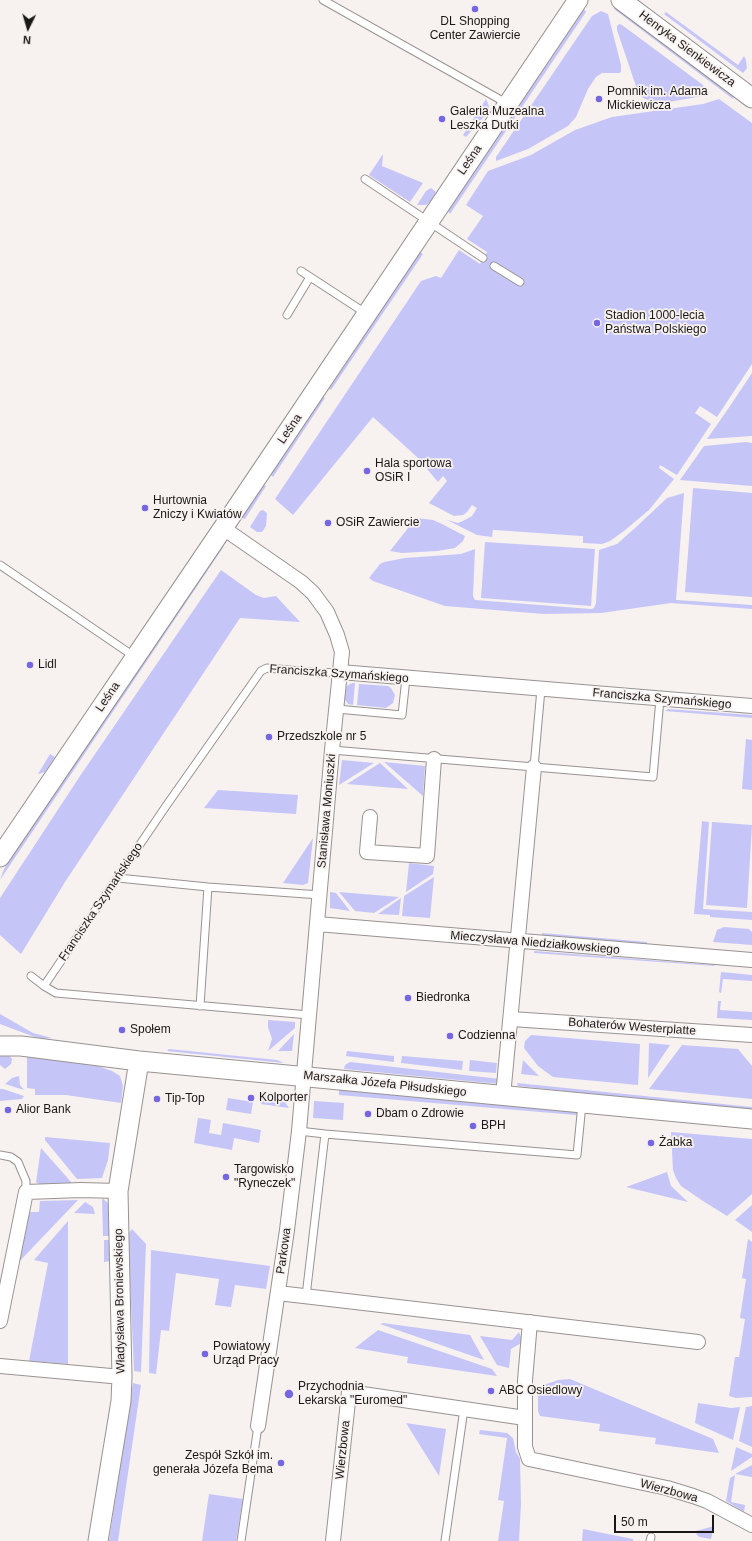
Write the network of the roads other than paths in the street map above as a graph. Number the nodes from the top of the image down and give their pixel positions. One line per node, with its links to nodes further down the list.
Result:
1 (323, 0): 5 (lane)
2 (578, 0): 5 (street, Leśna)
3 (621, 0): 4 (street, Henryka Sienkiewicza)
4 (752, 98)
5 (508, 104): 7 (street, Leśna)
6 (365, 180): 7 (lane)
7 (429, 222): 8 (lane); 13 (street, Leśna)
8 (483, 258)
9 (494, 266): 12 (lane)
10 (301, 271): 11 (lane)
11 (310, 278): 13 (lane); 14 (lane)
12 (520, 282)
13 (367, 314): 15 (street, Leśna)
14 (287, 315)
15 (223, 528): 17 (street, Leśna); 18 (street, Stanisława Moniuszki)
16 (0, 566): 17 (lane)
17 (136, 657): 28 (street, Leśna)
18 (340, 672): 19 (street, Franciszka Szymańskiego); 23 (street, Stanisława Moniuszki); 29 (lane, Franciszka Szymańskiego)
19 (406, 678): 20 (street, Franciszka Szymańskiego); 23 (lane)
20 (541, 689): 21 (street, Franciszka Szymańskiego); 26 (lane)
21 (660, 699): 22 (street, Franciszka Szymańskiego); 26 (lane)
22 (752, 706)
23 (337, 709): 24 (street, Stanisława Moniuszki)
24 (332, 750): 25 (lane); 31 (street, Stanisława Moniuszki)
25 (434, 759): 26 (lane); 27 (street)
26 (534, 767): 33 (street)
27 (370, 817)
28 (0, 857)
29 (118, 878): 30 (lane); 36 (lane, Franciszka Szymańskiego)
30 (208, 886): 31 (lane); 37 (lane)
31 (320, 895): 32 (street, Stanisława Moniuszki)
32 (317, 924): 33 (street, Mieczysława Niedziałkowskiego); 38 (street, Stanisława Moniuszki)
33 (518, 942): 34 (street, Mieczysława Niedziałkowskiego); 39 (street)
34 (752, 960)
35 (31, 976): 36 (lane)
36 (44, 986): 37 (lane)
37 (200, 1006): 38 (lane)
38 (308, 1015): 45 (street, Stanisława Moniuszki)
39 (511, 1019): 41 (street, Bohaterów Westerplatte); 46 (street)
40 (0, 1035): 43 (street)
41 (752, 1035)
42 (0, 1041): 43 (street, Marszałka Józefa Piłsudskiego)
43 (9, 1046): 44 (street, Marszałka Józefa Piłsudskiego)
44 (139, 1061): 45 (street, Marszałka Józefa Piłsudskiego); 52 (street, Władysława Broniewskiego)
45 (304, 1076): 46 (street, Marszałka Józefa Piłsudskiego); 49 (street, Parkowa)
46 (503, 1096): 47 (street, Marszałka Józefa Piłsudskiego)
47 (582, 1103): 48 (street, Marszałka Józefa Piłsudskiego); 50 (lane)
48 (752, 1119)
49 (299, 1131): 50 (lane); 54 (street, Parkowa)
50 (325, 1134): 55 (lane)
51 (0, 1155): 53 (lane)
52 (118, 1191): 53 (street); 61 (street, Władysława Broniewskiego)
53 (26, 1192): 56 (street)
54 (278, 1293): 55 (street); 64 (street, Parkowa)
55 (306, 1296): 58 (street)
56 (3, 1297): 57 (street)
57 (0, 1321)
58 (530, 1322): 59 (street); 63 (street, Wierzbowa)
59 (698, 1342)
60 (0, 1366): 61 (street)
61 (122, 1377): 66 (street, Władysława Broniewskiego)
62 (464, 1409): 63 (street, Wierzbowa); 68 (street, Wierzbowa); 69 (lane)
63 (525, 1418): 65 (street, Wierzbowa)
64 (258, 1426): 67 (lane)
65 (752, 1525)
66 (98, 1541)
67 (241, 1541)
68 (333, 1541)
69 (444, 1541)

